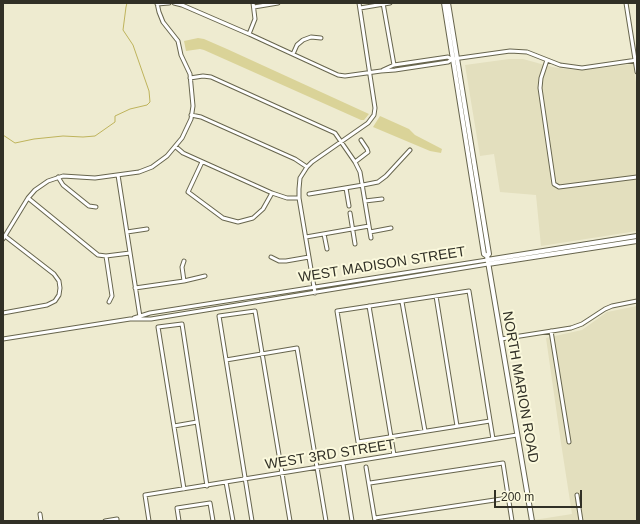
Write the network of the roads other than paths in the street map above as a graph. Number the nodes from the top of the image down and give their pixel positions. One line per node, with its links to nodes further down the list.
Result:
1 (169, 3): 9 (street)
2 (174, 3): 13 (street)
3 (278, 3): 11 (street)
4 (359, 3): 12 (street)
5 (390, 3): 10 (street)
6 (444, 3): 16 (main road, NORTH MARION ROAD)
7 (448, 3): 16 (main road, NORTH MARION ROAD)
8 (626, 3): 18 (street)
9 (157, 4): 23 (street)
10 (383, 4): 12 (street); 19 (street)
11 (253, 5): 13 (street)
12 (360, 8): 21 (street)
13 (249, 34): 15 (street)
14 (322, 38): 15 (street)
15 (293, 54): 21 (street)
16 (454, 59): 17 (street); 19 (street); 20 (street); 64 (main road, NORTH MARION ROAD)
17 (547, 60): 18 (street); 34 (street)
18 (636, 60): 22 (street)
19 (394, 66): 20 (street)
20 (381, 71): 21 (street)
21 (370, 72): 26 (street)
22 (637, 72)
23 (190, 78): 24 (street); 26 (street)
24 (191, 114): 27 (street); 31 (street)
25 (361, 140): 30 (street)
26 (341, 142): 30 (street); 31 (street)
27 (176, 147): 29 (street); 32 (street)
28 (410, 150): 35 (street)
29 (202, 162): 37 (street); 37 (street)
30 (355, 162): 35 (street)
31 (307, 167): 40 (street)
32 (118, 175): 33 (street); 50 (street)
33 (58, 177): 39 (street); 44 (street)
34 (637, 177)
35 (362, 185): 36 (street); 42 (street)
36 (346, 188): 38 (street); 43 (street)
37 (272, 193): 40 (street)
38 (310, 194)
39 (28, 198): 54 (street); 61 (street)
40 (300, 198): 55 (street)
41 (382, 199): 42 (street)
42 (365, 201): 46 (street)
43 (349, 206)
44 (96, 207)
45 (350, 213): 49 (street)
46 (369, 226): 49 (street); 51 (street)
47 (391, 228): 51 (street)
48 (147, 229): 50 (street)
49 (353, 229): 52 (street); 58 (street)
50 (127, 232): 60 (street)
51 (370, 232): 56 (street)
52 (324, 234): 55 (street); 59 (street)
53 (637, 236): 64 (main road, WEST MADISON STREET)
54 (4, 237): 76 (street)
55 (306, 237): 62 (street)
56 (371, 238)
57 (637, 241): 64 (main road, WEST MADISON STREET)
58 (355, 244)
59 (327, 249)
60 (130, 253): 61 (street); 69 (street)
61 (106, 256): 73 (street)
62 (309, 257): 63 (street); 68 (street)
63 (271, 258)
64 (487, 260): 68 (street, WEST MADISON STREET); 70 (street, WEST MADISON STREET); 80 (main road, NORTH MARION ROAD)
65 (184, 261): 67 (street)
66 (205, 276): 67 (street)
67 (184, 281): 69 (street)
68 (314, 287): 70 (street); 77 (street, WEST MADISON STREET)
69 (135, 288): 77 (street)
70 (314, 293): 77 (street, WEST MADISON STREET)
71 (436, 296): 74 (street); 83 (street); 86 (street)
72 (637, 301): 78 (street)
73 (109, 302)
74 (402, 302): 75 (street); 87 (street)
75 (369, 306): 89 (street); 89 (street)
76 (3, 312)
77 (140, 318): 79 (street, WEST MADISON STREET)
78 (551, 332): 80 (street); 91 (street)
79 (3, 339)
80 (501, 339): 88 (main road, NORTH MARION ROAD)
81 (262, 354): 82 (street); 82 (street); 95 (street); 96 (street)
82 (226, 360): 97 (street)
83 (490, 421): 86 (street); 90 (street)
84 (197, 422): 85 (street); 85 (street); 100 (street)
85 (174, 426): 101 (street)
86 (457, 426): 87 (street)
87 (425, 431): 89 (street)
88 (517, 436): 90 (street, WEST 3RD STREET); 118 (main road, NORTH MARION ROAD)
89 (391, 437): 92 (street)
90 (493, 439): 92 (street, WEST 3RD STREET)
91 (569, 442)
92 (394, 455): 93 (street, WEST 3RD STREET)
93 (343, 464): 95 (street, WEST 3RD STREET); 116 (street)
94 (366, 467): 99 (street)
95 (318, 468): 96 (street, WEST 3RD STREET); 115 (street)
96 (281, 474): 97 (street, WEST 3RD STREET); 114 (street)
97 (246, 479): 98 (street, WEST 3RD STREET); 113 (street)
98 (226, 482): 100 (street, WEST 3RD STREET); 112 (street)
99 (370, 483): 103 (street); 105 (street)
100 (207, 486): 101 (street, WEST 3RD STREET)
101 (184, 489): 109 (street, WEST 3RD STREET)
102 (577, 495): 119 (street)
103 (508, 498): 105 (street); 117 (street)
104 (40, 514): 107 (street)
105 (375, 519)
106 (117, 520): 108 (street)
107 (41, 521)
108 (105, 521)
109 (150, 521)
110 (179, 521): 111 (street)
111 (213, 521)
112 (233, 521)
113 (252, 521)
114 (290, 521)
115 (326, 521)
116 (352, 521)
117 (512, 521)
118 (532, 521)
119 (581, 521)

